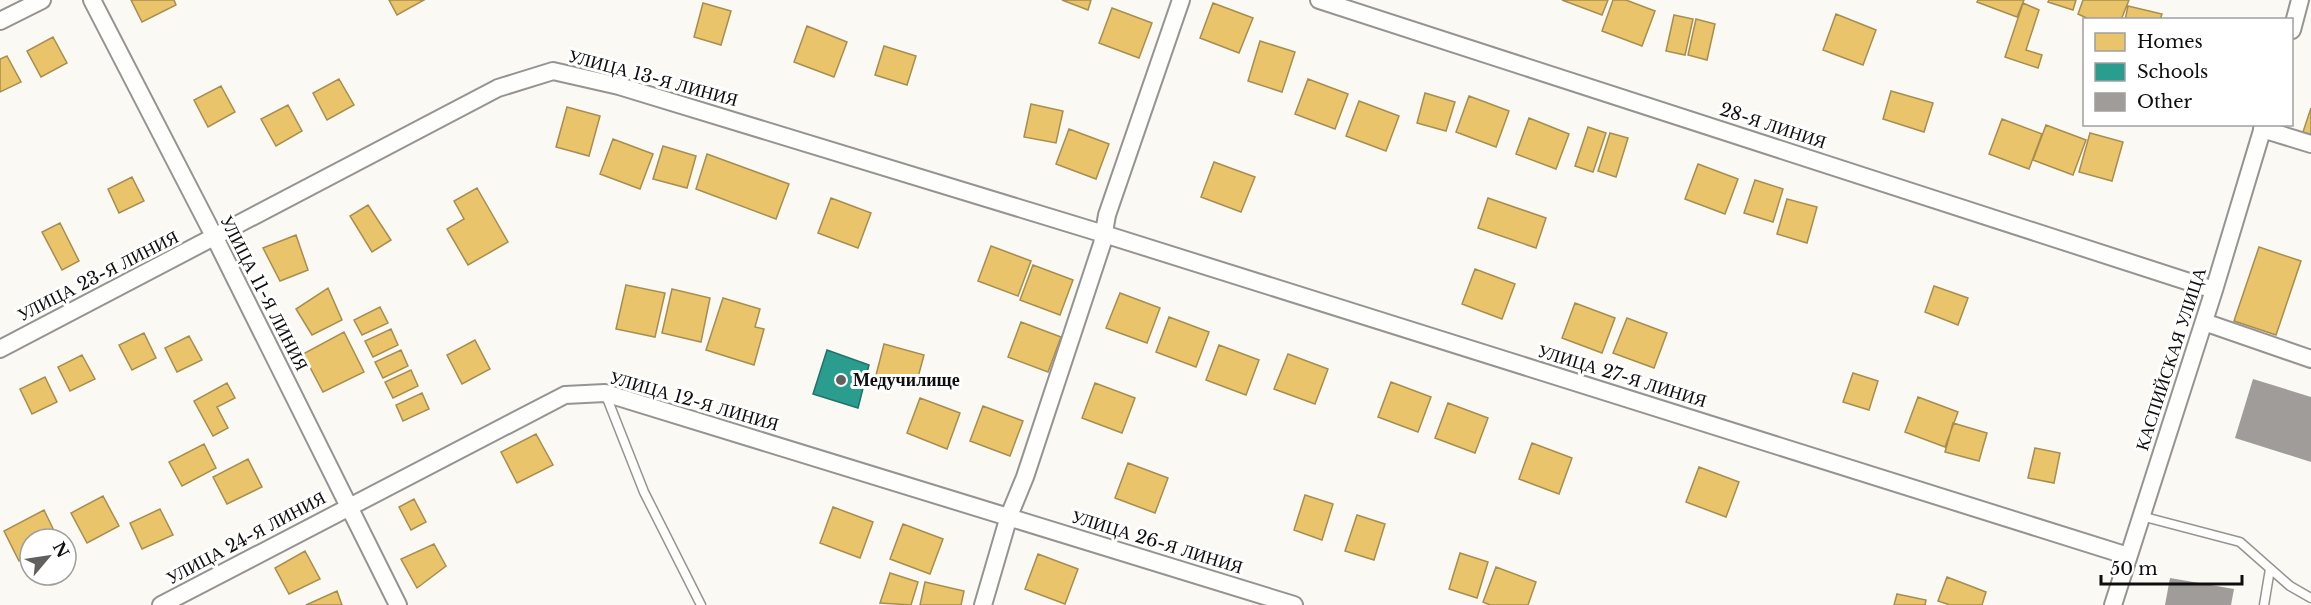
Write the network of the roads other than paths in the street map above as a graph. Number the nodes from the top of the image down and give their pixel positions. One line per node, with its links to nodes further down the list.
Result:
1 (42, 0): 7 (street)
2 (92, 0): 11 (street, УЛИЦА 11-Я ЛИНИЯ)
3 (1181, 0): 10 (street)
4 (1319, 0): 12 (street, 28-Я ЛИНИЯ)
5 (2294, 2): 6 (street)
6 (2293, 18)
7 (0, 21)
8 (2263, 127): 9 (street); 12 (street, КАСПИЙСКАЯ УЛИЦА)
9 (2311, 144)
10 (1104, 234): 11 (street, УЛИЦА 13-Я ЛИНИЯ); 18 (street); 20 (street, УЛИЦА 27-Я ЛИНИЯ)
11 (215, 238): 14 (street, УЛИЦА 23-Я ЛИНИЯ); 17 (street, УЛИЦА 11-Я ЛИНИЯ)
12 (2214, 290): 13 (street, КАСПИЙСКАЯ УЛИЦА)
13 (2204, 322): 15 (street); 19 (street, КАСПИЙСКАЯ УЛИЦА)
14 (0, 349)
15 (2311, 359)
16 (605, 393): 17 (street, УЛИЦА 12-Я ЛИНИЯ); 18 (street, УЛИЦА 12-Я ЛИНИЯ); 25 (lane)
17 (349, 506): 23 (street, УЛИЦА 24-Я ЛИНИЯ); 24 (street, УЛИЦА 11-Я ЛИНИЯ)
18 (1009, 516): 26 (street); 27 (street, УЛИЦА 26-Я ЛИНИЯ)
19 (2141, 516): 20 (street, КАСПИЙСКАЯ УЛИЦА); 21 (lane)
20 (2128, 556): 28 (street, КАСПИЙСКАЯ УЛИЦА)
21 (2270, 569): 22 (lane); 29 (lane)
22 (2311, 597)
23 (161, 605)
24 (398, 605)
25 (701, 605)
26 (983, 605)
27 (1294, 605)
28 (2112, 605)
29 (2264, 605)

